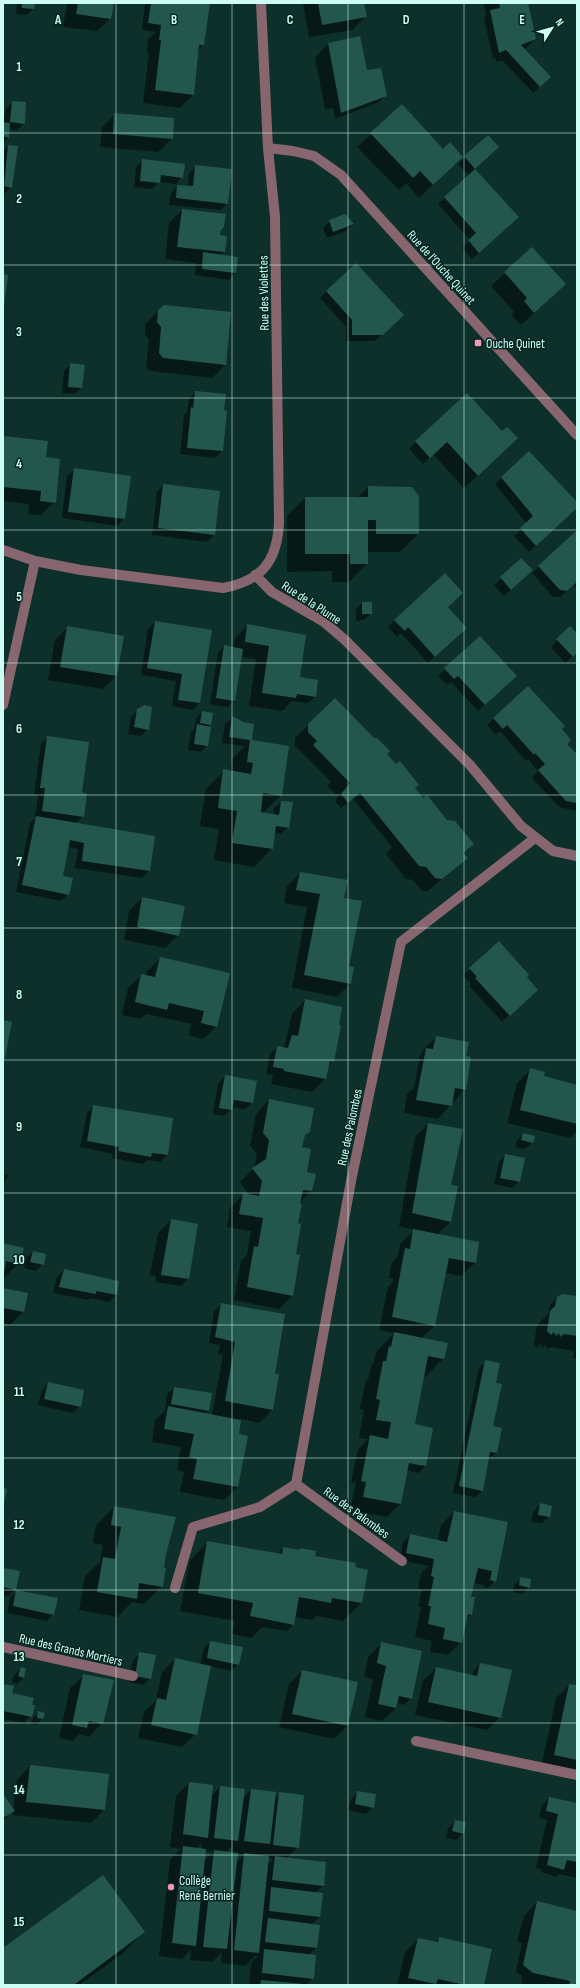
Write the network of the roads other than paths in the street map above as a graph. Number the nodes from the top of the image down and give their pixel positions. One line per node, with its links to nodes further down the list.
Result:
1 (261, 3): 2 (street, Rue des Violettes)
2 (268, 148): 3 (street, Rue de l'Ouche Quinet); 6 (street, Rue des Violettes)
3 (577, 436)
4 (3, 550): 5 (street)
5 (35, 562): 6 (street); 7 (street)
6 (255, 575): 8 (street, Rue de la Plume)
7 (3, 705)
8 (535, 838): 9 (street, Rue de la Plume); 10 (street, Rue des Palombes)
9 (577, 856)
10 (296, 1484): 11 (street, Rue des Palombes); 12 (street)
11 (402, 1561)
12 (175, 1588)
13 (3, 1647): 14 (street, Rue des Grands Mortiers)
14 (133, 1676)
15 (416, 1741): 16 (street)
16 (577, 1775)

